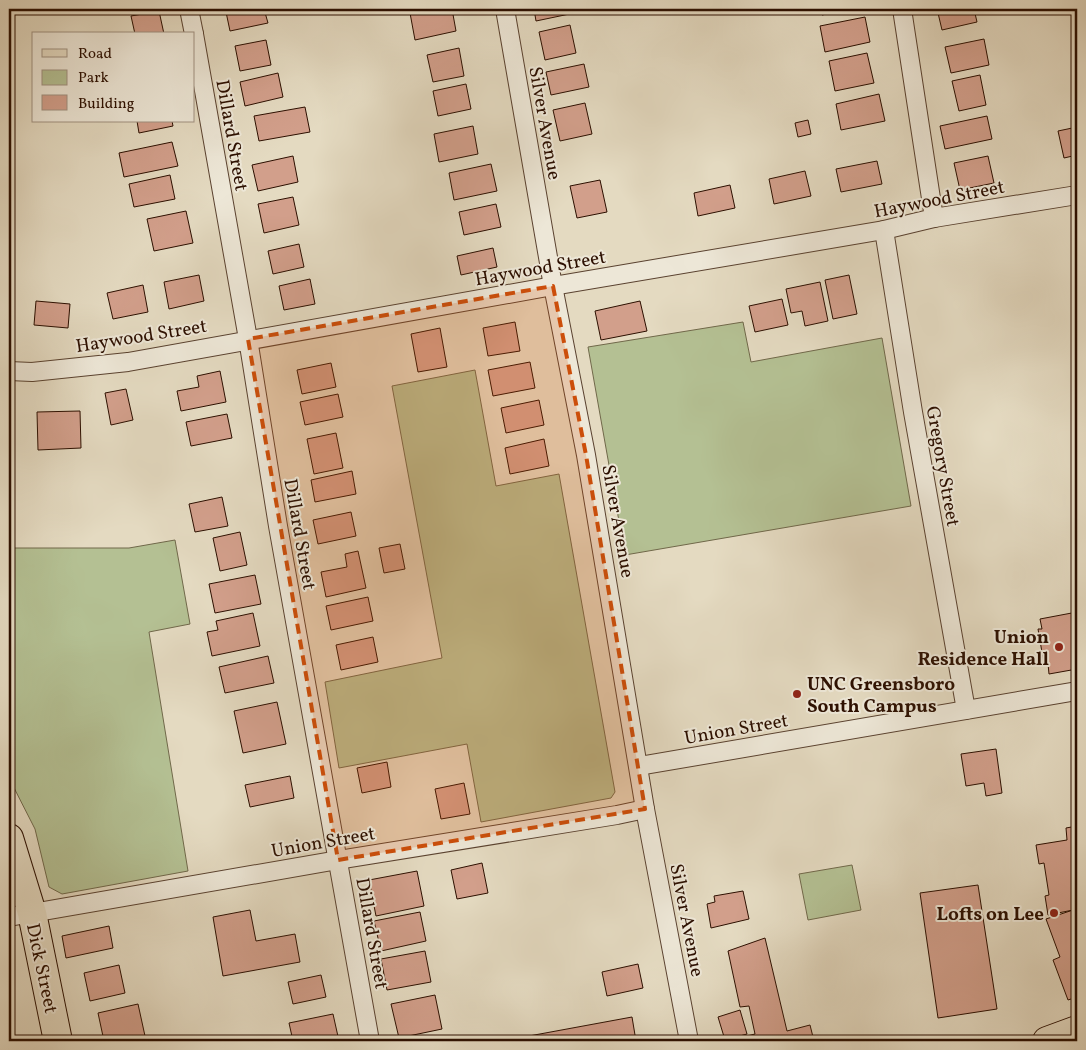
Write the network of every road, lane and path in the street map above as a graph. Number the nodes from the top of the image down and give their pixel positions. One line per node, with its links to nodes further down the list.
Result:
1 (189, 9): 4 (street, Dillard Street)
2 (505, 9): 9 (street, Silver Avenue)
3 (902, 9): 7 (street)
4 (194, 32)
5 (195, 40): 10 (street, Dillard Street)
6 (1077, 195): 7 (street, Haywood Street)
7 (934, 218): 8 (street, Haywood Street)
8 (884, 230): 9 (street, Haywood Street); 13 (street, Gregory Street)
9 (553, 286): 10 (street, Haywood Street); 14 (street, Silver Avenue)
10 (248, 339): 11 (street, Haywood Street); 17 (street, Dillard Street)
11 (9, 371)
12 (1077, 691): 13 (street, Union Street)
13 (966, 710): 14 (street, Union Street)
14 (639, 766): 15 (street, Silver Avenue)
15 (645, 809): 17 (street, Union Street); 22 (street, Silver Avenue)
16 (9, 838): 18 (main road, Dick Street)
17 (338, 860): 18 (street, Union Street); 21 (street, Dillard Street)
18 (20, 915): 20 (main road, Dick Street)
19 (1077, 1030): 23 (main road)
20 (58, 1041)
21 (370, 1041)
22 (689, 1041)
23 (1047, 1041)

